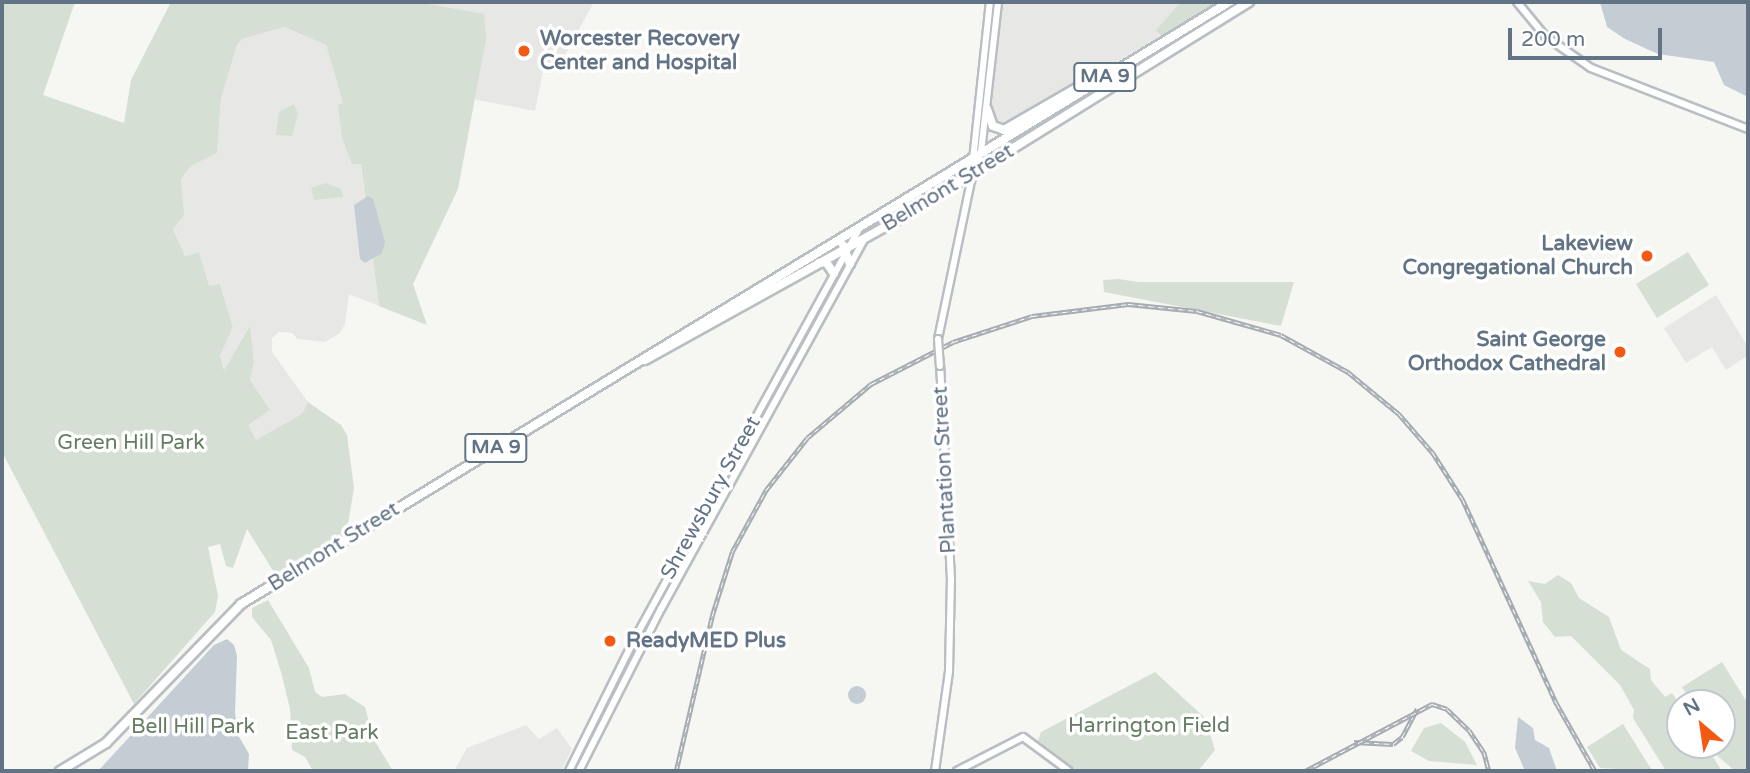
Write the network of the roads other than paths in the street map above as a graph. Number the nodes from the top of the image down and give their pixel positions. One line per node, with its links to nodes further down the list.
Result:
1 (990, 2): 10 (main road, Plantation Street)
2 (998, 2): 7 (main road, Plantation Street)
3 (1229, 2): 6 (highway, Belmont Street / MA 9)
4 (1249, 2): 11 (highway, Belmont Street / MA 9)
5 (1517, 2): 8 (main road)
6 (1094, 84): 7 (highway); 9 (highway, Belmont Street / MA 9)
7 (987, 109): 9 (main road, Plantation Street)
8 (1748, 129)
9 (981, 152): 10 (highway, Belmont Street / MA 9); 11 (main road, Plantation Street)
10 (972, 157): 11 (main road, Plantation Street); 12 (highway, Belmont Street / MA 9)
11 (974, 172): 13 (highway, Belmont Street / MA 9); 23 (main road, Plantation Street, bridge)
12 (859, 229): 14 (highway, Belmont Street / MA 9); 15 (main road, Shrewsbury Street)
13 (865, 238): 15 (highway, Belmont Street / MA 9); 17 (main road, Shrewsbury Street)
14 (836, 241): 15 (highway); 19 (highway, Belmont Street / MA 9)
15 (845, 247): 16 (highway, Belmont Street / MA 9); 17 (highway); 18 (main road, Shrewsbury Street)
16 (816, 263): 18 (highway); 19 (highway, Belmont Street / MA 9)
17 (850, 264): 22 (main road, Shrewsbury Street)
18 (834, 274): 21 (main road, Shrewsbury Street)
19 (639, 362): 20 (highway, Belmont Street / MA 9)
20 (60, 771)
21 (569, 771)
22 (579, 771)
23 (935, 771)
24 (957, 771): 25 (main road)
25 (1069, 771)

